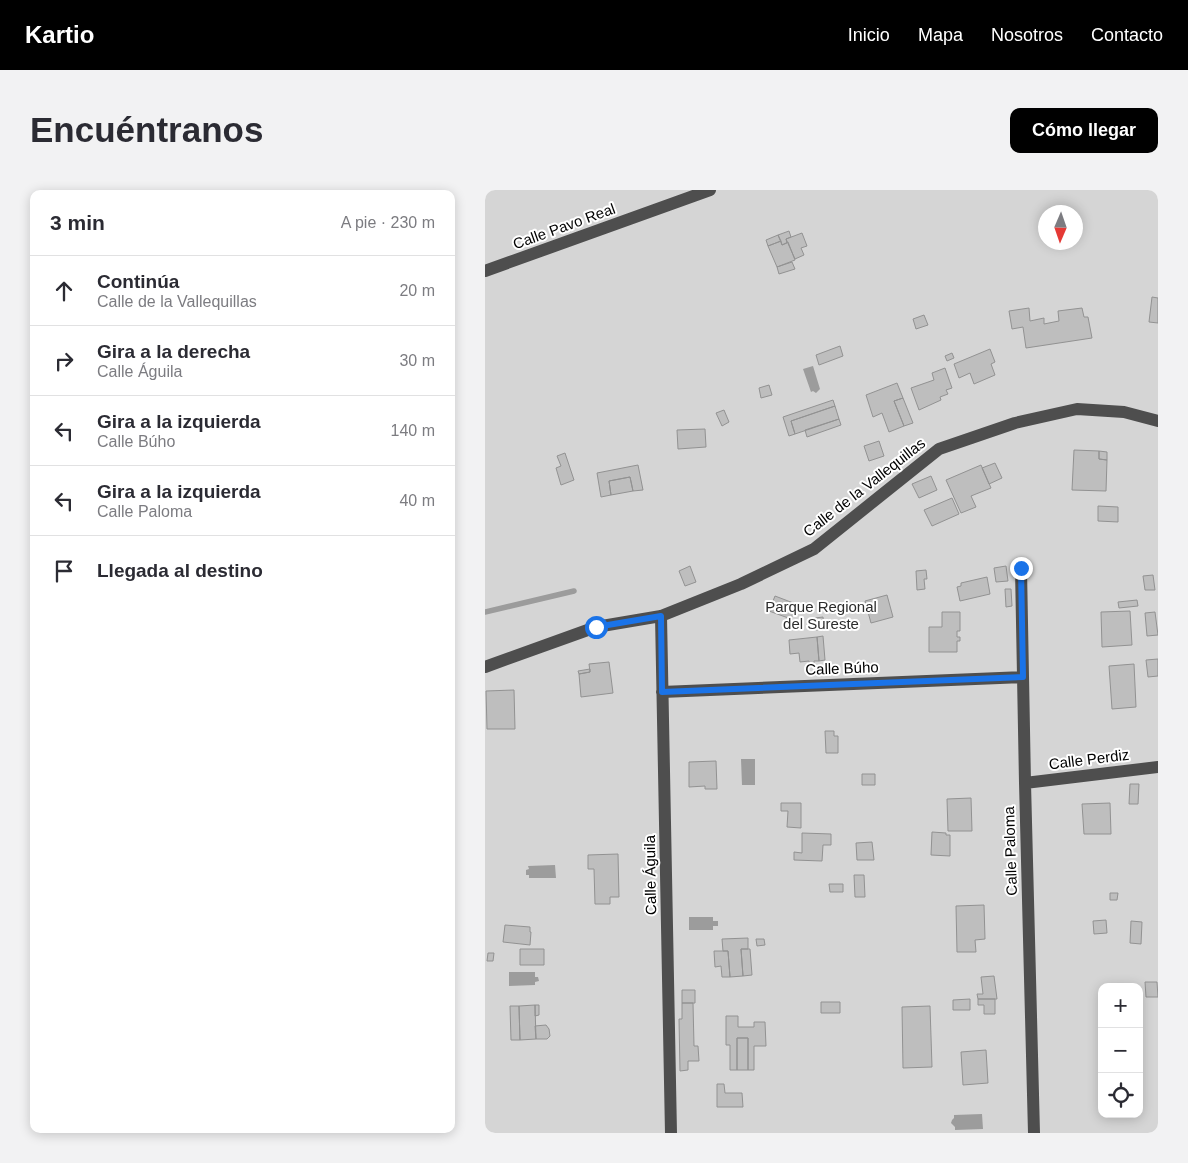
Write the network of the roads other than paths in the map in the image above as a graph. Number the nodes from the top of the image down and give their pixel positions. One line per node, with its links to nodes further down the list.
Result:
1 (710, 190): 2 (street, Calle Pavo Real)
2 (485, 271)
3 (1158, 421): 5 (street, Calle de la Vallequillas)
4 (1021, 568): 7 (street, Calle Paloma)
5 (661, 616): 6 (street, Calle de la Vallequillas); 8 (street, Calle Águila)
6 (485, 667)
7 (1023, 677): 8 (street, Calle Búho); 10 (street, Calle Paloma)
8 (662, 692): 11 (street, Calle Águila)
9 (1158, 768): 10 (street, Calle Perdiz)
10 (1025, 783): 12 (street, Calle Paloma)
11 (671, 1133)
12 (1034, 1133)

